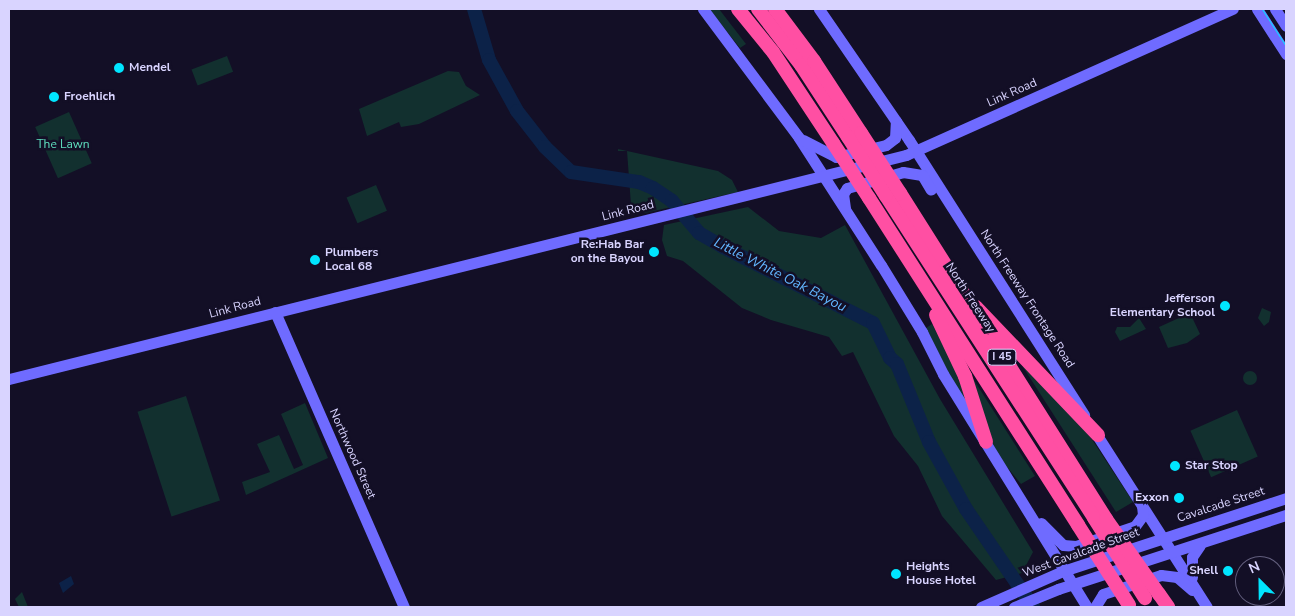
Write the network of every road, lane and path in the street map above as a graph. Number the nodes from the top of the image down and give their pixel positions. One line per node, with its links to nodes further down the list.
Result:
1 (703, 9): 13 (main road)
2 (738, 9): 19 (highway, I 45, bridge)
3 (758, 9): 12 (highway, North Freeway)
4 (775, 9): 12 (highway, North Freeway / I 45)
5 (819, 9): 11 (main road, North Freeway Frontage Road)
6 (1233, 9): 14 (main road, Link Road)
7 (1257, 9): 10 (main road)
8 (1276, 9): 9 (main road)
9 (1286, 26)
10 (1286, 54)
11 (896, 121): 13 (main road); 14 (main road, North Freeway Frontage Road)
12 (855, 135): 16 (highway, North Freeway / I 45, bridge)
13 (799, 138): 15 (main road)
14 (916, 151): 15 (main road, Link Road); 17 (main road, North Freeway Frontage Road)
15 (822, 175): 18 (main road); 21 (main road, Link Road)
16 (893, 195): 20 (highway, North Freeway / I 45); 29 (highway, North Freeway)
17 (952, 209): 18 (main road); 23 (main road, North Freeway Frontage Road)
18 (846, 212): 24 (main road)
19 (910, 260): 24 (highway); 38 (highway, I 45, bridge)
20 (965, 298): 23 (highway); 29 (highway, North Freeway / I 45)
21 (275, 312): 22 (main road, Link Road); 39 (main road, Northwood Street)
22 (9, 379)
23 (1098, 435): 26 (main road, North Freeway Frontage Road)
24 (986, 442): 27 (main road)
25 (1286, 498): 30 (main road, Cavalcade Street)
26 (1140, 501): 27 (main road); 30 (main road, North Freeway Frontage Road)
27 (1030, 513): 33 (main road)
28 (1286, 515): 31 (main road)
29 (1100, 519): 37 (highway, North Freeway, bridge); 44 (highway, North Freeway / I 45, bridge)
30 (1164, 538): 32 (main road, North Freeway Frontage Road); 33 (main road, West Cavalcade Street)
31 (1200, 545): 32 (main road); 34 (main road)
32 (1174, 552): 34 (main road, North Freeway Frontage Road); 35 (main road, West Cavalcade Street)
33 (1063, 571): 35 (main road); 40 (main road, West Cavalcade Street)
34 (1193, 584): 36 (main road, North Freeway Frontage Road)
35 (1072, 585): 41 (main road, West Cavalcade Street); 42 (main road)
36 (1199, 595): 43 (main road); 45 (main road, North Freeway Frontage Road)
37 (1148, 603)
38 (1130, 606)
39 (404, 607)
40 (981, 607)
41 (1014, 607)
42 (1087, 607)
43 (1095, 607)
44 (1168, 607)
45 (1207, 607)

